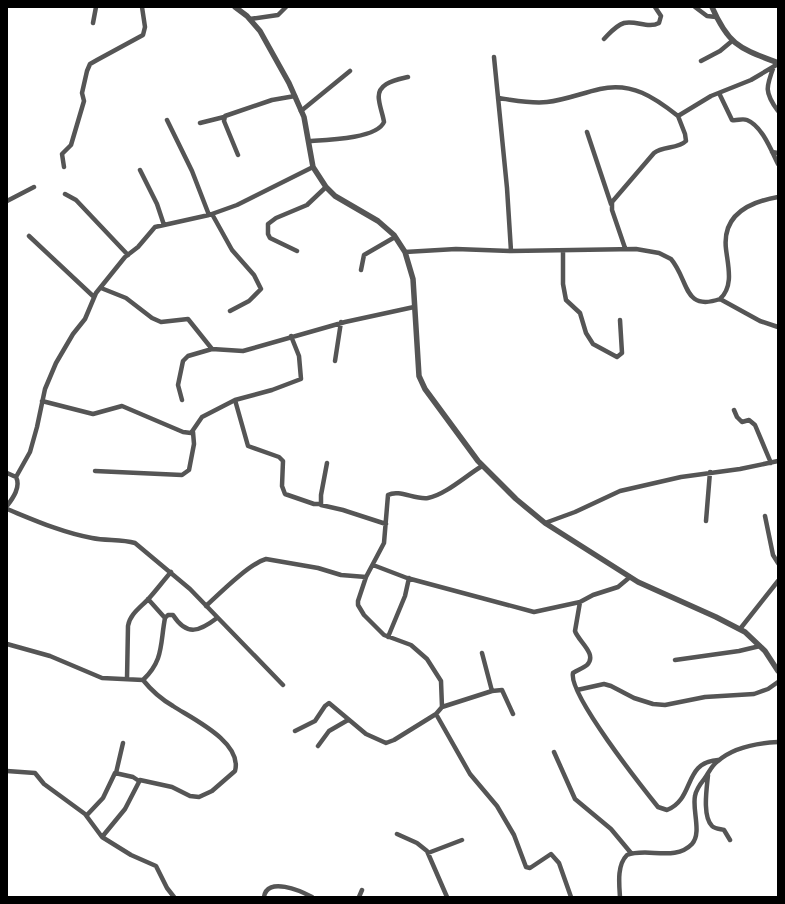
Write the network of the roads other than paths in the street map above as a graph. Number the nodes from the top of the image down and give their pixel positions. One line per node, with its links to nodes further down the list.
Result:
1 (96, 7): 10 (street)
2 (142, 7): 33 (street)
3 (235, 7): 9 (street)
4 (286, 7): 9 (street)
5 (654, 7): 11 (street)
6 (695, 7): 8 (street)
7 (712, 7): 8 (street)
8 (716, 17): 12 (street)
9 (250, 19): 19 (street)
10 (93, 23)
11 (604, 39)
12 (732, 41): 14 (street); 15 (street)
13 (494, 57): 20 (street)
14 (701, 61)
15 (777, 64): 18 (street); 22 (street)
16 (350, 71): 21 (street)
17 (408, 77): 28 (street)
18 (719, 93): 23 (street); 29 (street)
19 (294, 94): 21 (street); 24 (street)
20 (498, 98): 23 (street); 48 (street)
21 (301, 111): 28 (street)
22 (778, 111)
23 (678, 116): 41 (street)
24 (224, 117): 26 (street); 31 (street)
25 (166, 120): 42 (street)
26 (200, 123)
27 (587, 132): 41 (street)
28 (309, 141): 34 (street)
29 (772, 152): 30 (street); 32 (street)
30 (778, 153)
31 (238, 155)
32 (778, 164)
33 (64, 167)
34 (313, 167): 37 (street); 42 (street)
35 (140, 170): 43 (street)
36 (34, 187): 40 (street)
37 (326, 187): 45 (street); 47 (street)
38 (65, 194): 51 (street)
39 (778, 197): 55 (street)
40 (7, 201)
41 (612, 205): 46 (street)
42 (211, 215): 43 (street); 57 (street)
43 (164, 225): 51 (street)
44 (29, 236): 54 (street)
45 (396, 237): 50 (street); 52 (street)
46 (625, 248): 49 (street); 55 (street)
47 (296, 251)
48 (511, 251): 49 (street); 50 (street)
49 (564, 251): 58 (street)
50 (405, 252): 56 (street)
51 (128, 255): 53 (street)
52 (361, 270)
53 (101, 288): 54 (street); 62 (street)
54 (94, 297): 66 (street)
55 (720, 299): 60 (street)
56 (414, 307): 59 (street); 72 (street)
57 (230, 311)
58 (620, 320)
59 (342, 322): 61 (street); 63 (street)
60 (778, 327)
61 (290, 336): 62 (street); 65 (street)
62 (212, 349): 64 (street)
63 (335, 361)
64 (182, 400)
65 (235, 400): 68 (street); 77 (street)
66 (42, 401): 68 (street); 76 (street)
67 (734, 410): 71 (street)
68 (193, 432): 73 (street)
69 (778, 461): 71 (street)
70 (327, 463): 77 (street)
71 (771, 463): 74 (street)
72 (482, 466): 81 (street); 82 (street)
73 (95, 471)
74 (710, 472): 80 (street); 81 (street)
75 (7, 473): 76 (street)
76 (16, 477): 78 (street)
77 (320, 504): 82 (street)
78 (7, 508): 85 (street)
79 (766, 516): 83 (street)
80 (706, 521)
81 (545, 522): 87 (street)
82 (386, 524): 84 (street)
83 (778, 564)
84 (373, 565): 86 (street); 88 (street)
85 (171, 572): 90 (street); 92 (street)
86 (366, 577): 92 (street); 96 (street)
87 (630, 577): 91 (street); 95 (street)
88 (409, 578): 91 (street); 96 (street)
89 (778, 581): 95 (street)
90 (148, 599): 93 (street); 102 (street)
91 (580, 602): 106 (street)
92 (206, 606): 94 (street)
93 (165, 618): 94 (street); 103 (street)
94 (217, 618): 105 (street)
95 (740, 629): 98 (street)
96 (388, 637): 108 (street)
97 (7, 644): 102 (street)
98 (760, 646): 100 (street); 101 (street)
99 (482, 653): 107 (street)
100 (675, 660)
101 (778, 671)
102 (127, 679): 103 (street)
103 (143, 680): 121 (street)
104 (778, 682): 106 (street)
105 (283, 685)
106 (577, 690): 117 (street)
107 (492, 691): 108 (street); 110 (street)
108 (442, 707): 109 (street)
109 (436, 714): 111 (street); 135 (street)
110 (513, 714)
111 (348, 720): 112 (street); 115 (street)
112 (295, 731)
113 (778, 742): 117 (street)
114 (123, 743): 119 (street)
115 (318, 746)
116 (554, 752): 128 (street)
117 (718, 760): 120 (street)
118 (7, 771): 122 (street)
119 (116, 773): 121 (street); 122 (street)
120 (708, 773): 126 (street); 128 (street)
121 (139, 781): 124 (street)
122 (87, 815): 124 (street)
123 (397, 834): 127 (street)
124 (102, 837): 130 (street)
125 (462, 840): 127 (street)
126 (730, 840)
127 (428, 852): 134 (street)
128 (631, 853): 136 (street)
129 (362, 890): 133 (street)
130 (174, 897)
131 (264, 897): 132 (street)
132 (312, 897)
133 (359, 897)
134 (447, 897)
135 (571, 897)
136 (620, 897)

